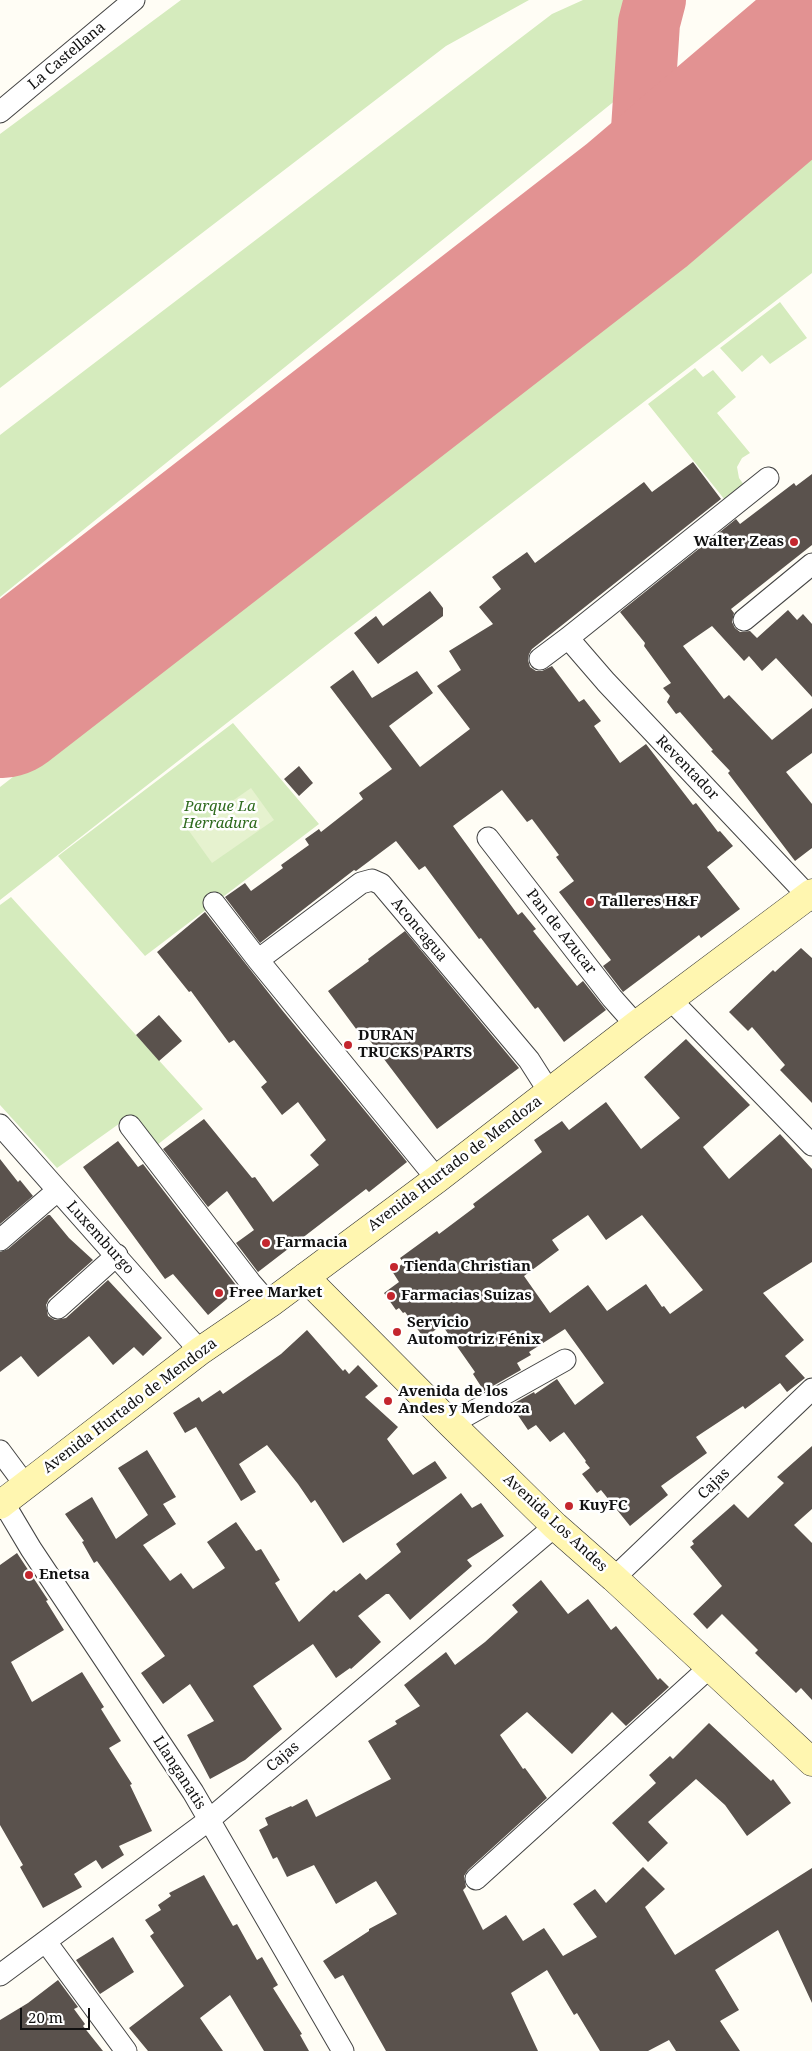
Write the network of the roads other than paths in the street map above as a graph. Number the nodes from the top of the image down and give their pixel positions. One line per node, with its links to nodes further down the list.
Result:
1 (134, 0): 2 (street, La Castellana)
2 (0, 112)
3 (768, 478): 6 (street)
4 (809, 572): 5 (street)
5 (744, 620)
6 (568, 638): 7 (street); 9 (street, Reventador)
7 (540, 659)
8 (488, 838): 13 (street, Pan de Azucar)
9 (811, 896): 12 (main road, Avenida Hurtado de Mendoza)
10 (214, 904): 11 (street)
11 (258, 960): 14 (street, Aconcagua); 18 (street)
12 (670, 999): 13 (main road, Avenida Hurtado de Mendoza); 17 (street)
13 (636, 1025): 14 (main road, Avenida Hurtado de Mendoza)
14 (550, 1093): 18 (main road, Avenida Hurtado de Mendoza)
15 (0, 1125): 19 (street, Luxemburgo)
16 (130, 1126): 23 (street)
17 (812, 1145)
18 (437, 1179): 22 (main road, Avenida Hurtado de Mendoza)
19 (57, 1190): 20 (street); 21 (street, Luxemburgo)
20 (0, 1240)
21 (117, 1256): 24 (street); 25 (street, Luxemburgo)
22 (305, 1277): 23 (main road, Avenida Hurtado de Mendoza); 28 (main road, Avenida Los Andes)
23 (269, 1304): 25 (main road, Avenida Hurtado de Mendoza)
24 (58, 1308)
25 (200, 1351): 30 (main road, Avenida Hurtado de Mendoza)
26 (565, 1360): 28 (street)
27 (809, 1399): 33 (street, Cajas)
28 (451, 1424): 32 (main road, Avenida Los Andes)
29 (0, 1451): 30 (street)
30 (26, 1486): 31 (main road, Avenida Hurtado de Mendoza)
31 (2, 1503): 36 (street, Llanganatis)
32 (555, 1526): 33 (main road, Avenida Los Andes); 36 (street, Cajas)
33 (614, 1578): 34 (main road, Avenida Los Andes)
34 (710, 1667): 35 (main road, Avenida Los Andes); 37 (street)
35 (812, 1762)
36 (209, 1820): 38 (street, Cajas); 41 (street, Llanganatis)
37 (476, 1879)
38 (46, 1942): 39 (street, Cajas); 40 (street)
39 (0, 1975)
40 (126, 2051)
41 (343, 2051)

